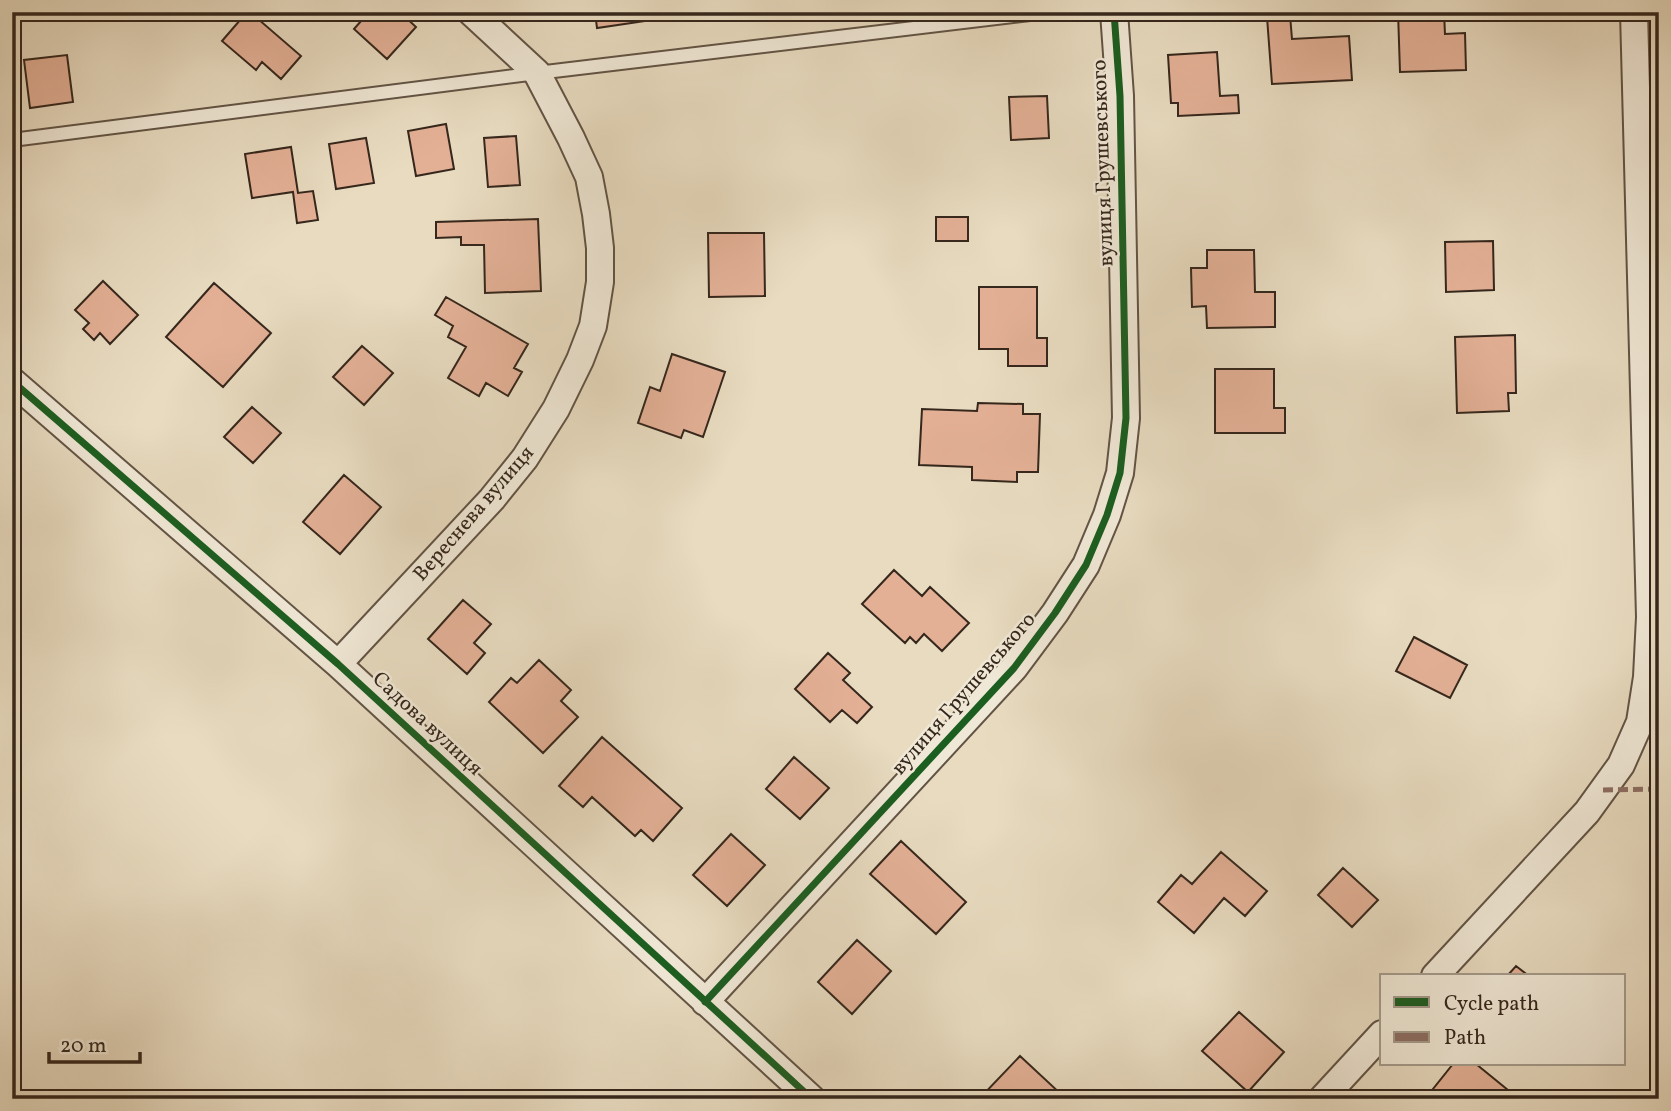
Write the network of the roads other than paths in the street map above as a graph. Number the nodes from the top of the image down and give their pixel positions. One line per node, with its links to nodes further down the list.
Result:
1 (471, 12): 5 (street, Вереснева вулиця)
2 (1047, 12): 5 (lane)
3 (1114, 12): 10 (street, вулиця Грушевського)
4 (1634, 12): 9 (street)
5 (537, 73): 6 (lane); 8 (street, Вереснева вулиця)
6 (12, 140)
7 (12, 381): 8 (street, Садова вулиця)
8 (338, 664): 10 (street, Садова вулиця)
9 (1437, 974)
10 (705, 1002): 12 (street, Садова вулиця)
11 (1380, 1036): 13 (street)
12 (812, 1099)
13 (1322, 1099)

